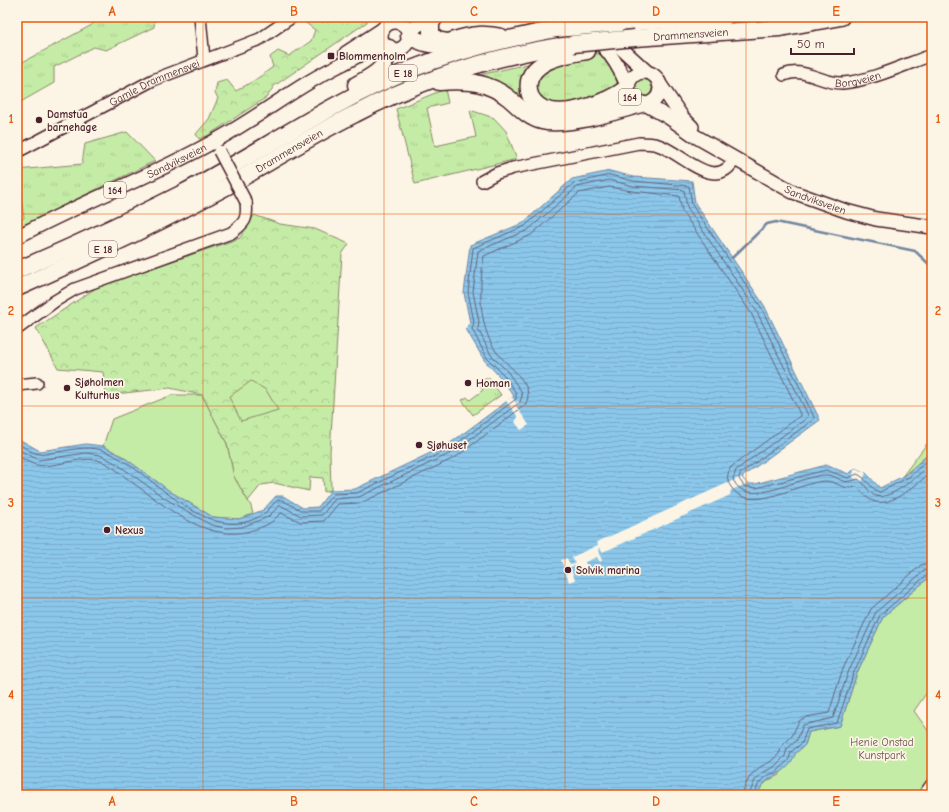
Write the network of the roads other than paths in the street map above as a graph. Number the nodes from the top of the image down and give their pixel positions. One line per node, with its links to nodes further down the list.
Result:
1 (200, 17): 16 (street)
2 (292, 17): 16 (street, Gamle Drammensvei)
3 (434, 17): 10 (main road, 164); 12 (highway)
4 (587, 17): 18 (main road)
5 (725, 17): 8 (highway, Drammensveien / E 18, bridge)
6 (841, 17): 13 (highway, Drammensveien / E 18)
7 (398, 19): 9 (main road, 164); 10 (main road, 164)
8 (560, 23): 11 (highway, Drammensveien / E 18); 22 (main road, 164)
9 (383, 30): 14 (main road); 17 (main road, Sandviksveien / 164)
10 (409, 34): 12 (highway, E 18); 14 (main road, 164)
11 (514, 38): 12 (highway, E 18); 24 (highway, Drammensveien / E 18)
12 (448, 42)
13 (639, 42): 21 (highway, Drammensveien / E 18, bridge); 22 (highway, E 18)
14 (387, 47): 17 (main road, Sandviksveien / 164); 24 (highway, E 18)
15 (932, 55): 19 (street, Borgveien)
16 (204, 59): 27 (street, Gamle Drammensvei)
17 (329, 69): 26 (main road, Sandviksveien / 164)
18 (646, 71): 20 (main road); 22 (main road, 164)
19 (784, 75)
20 (660, 83): 23 (main road, 164); 25 (main road, Sandviksveien)
21 (415, 86): 23 (highway, E 18); 33 (highway, Drammensveien / E 18)
22 (627, 86): 23 (main road, 164)
23 (643, 104): 25 (main road, Sandviksveien)
24 (300, 126): 32 (highway, Drammensveien / E 18)
25 (709, 143): 28 (main road, Sandviksveien)
26 (216, 146): 31 (main road, Sandviksveien / 164); 34 (street, bridge)
27 (17, 152)
28 (735, 159): 29 (street); 30 (main road, Sandviksveien)
29 (482, 181)
30 (932, 227)
31 (17, 237)
32 (17, 270)
33 (17, 288)
34 (17, 329)
35 (37, 383): 36 (street)
36 (17, 385)
37 (932, 784): 38 (street)
38 (924, 795)

